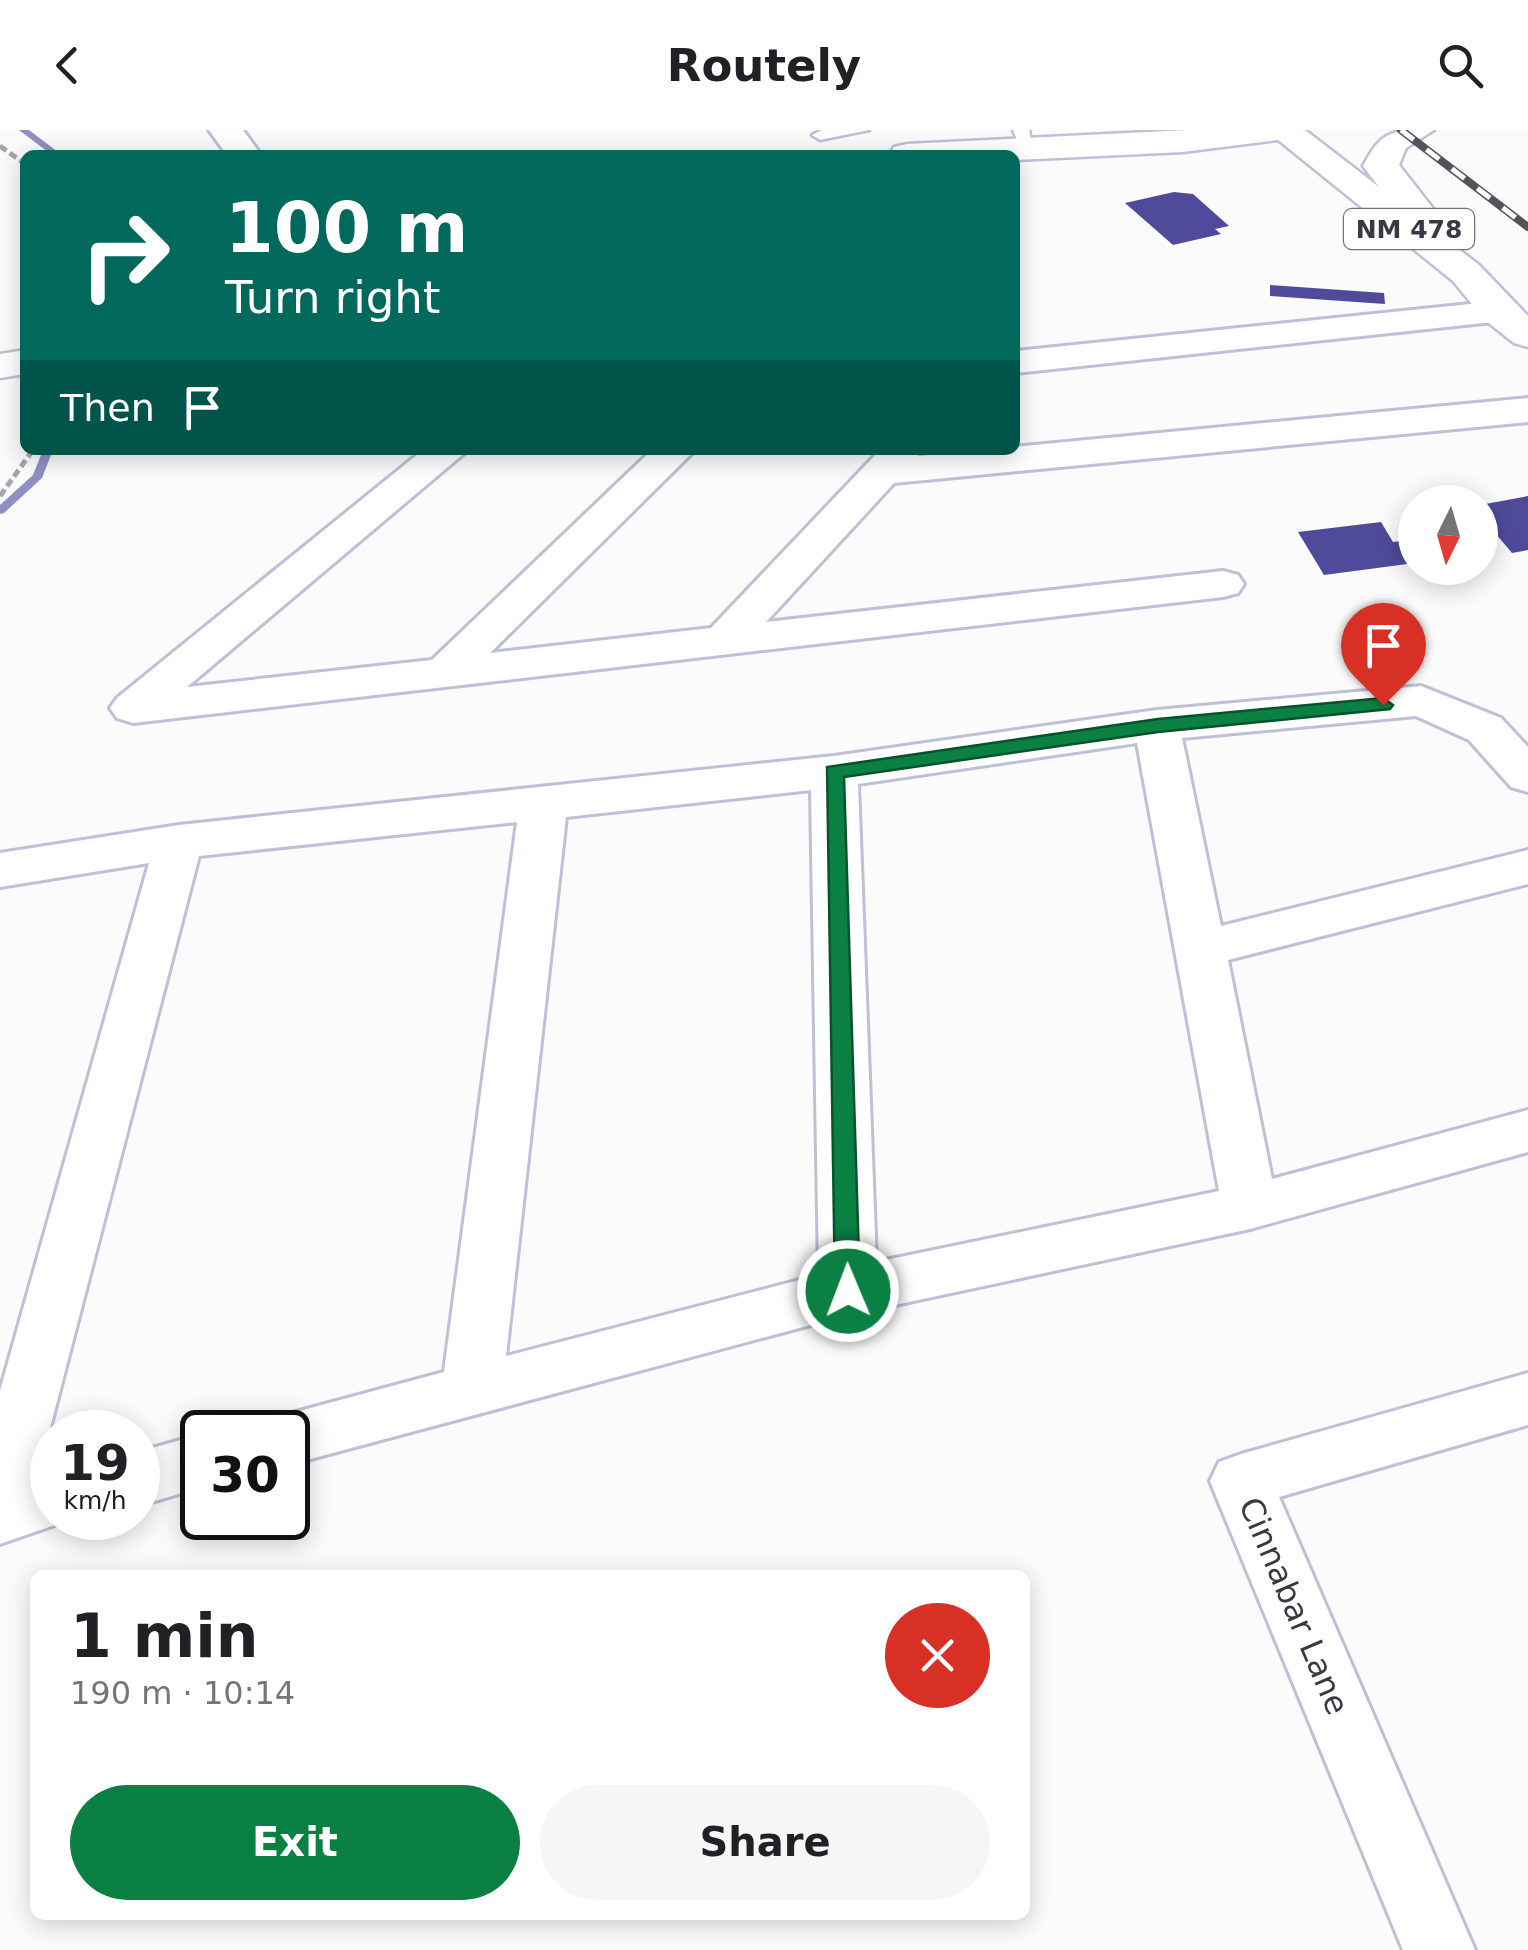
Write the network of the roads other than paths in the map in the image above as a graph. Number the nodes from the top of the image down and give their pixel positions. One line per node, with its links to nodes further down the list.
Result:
1 (860, 130): 4 (lane)
2 (1281, 130): 5 (main road); 7 (main road, NM 478)
3 (1416, 130): 7 (main road)
4 (817, 132)
5 (1024, 138): 6 (main road)
6 (941, 150)
7 (1466, 274): 8 (main road, NM 478)
8 (1514, 324): 9 (street)
9 (1020, 362)
10 (1528, 410): 11 (street)
11 (1020, 451)
12 (442, 455): 18 (street)
13 (670, 455): 18 (street)
14 (967, 455): 15 (street)
15 (892, 461): 17 (street)
16 (1223, 584): 17 (street)
17 (722, 643): 18 (street)
18 (440, 676)
19 (1158, 726): 20 (street); 21 (street); 26 (street)
20 (834, 772): 22 (street); 29 (street)
21 (1528, 776)
22 (544, 801): 23 (street); 30 (street)
23 (179, 842): 25 (street); 33 (street)
24 (1528, 867): 26 (street)
25 (0, 870)
26 (1201, 949): 28 (street)
27 (1528, 1131): 28 (street)
28 (1250, 1206): 29 (street)
29 (848, 1291): 30 (street)
30 (472, 1389): 32 (street)
31 (1528, 1399): 36 (street, Cinnabar Lane)
32 (310, 1432)
33 (0, 1501)
34 (30, 1508): 35 (street)
35 (0, 1516)
36 (1439, 1950)

